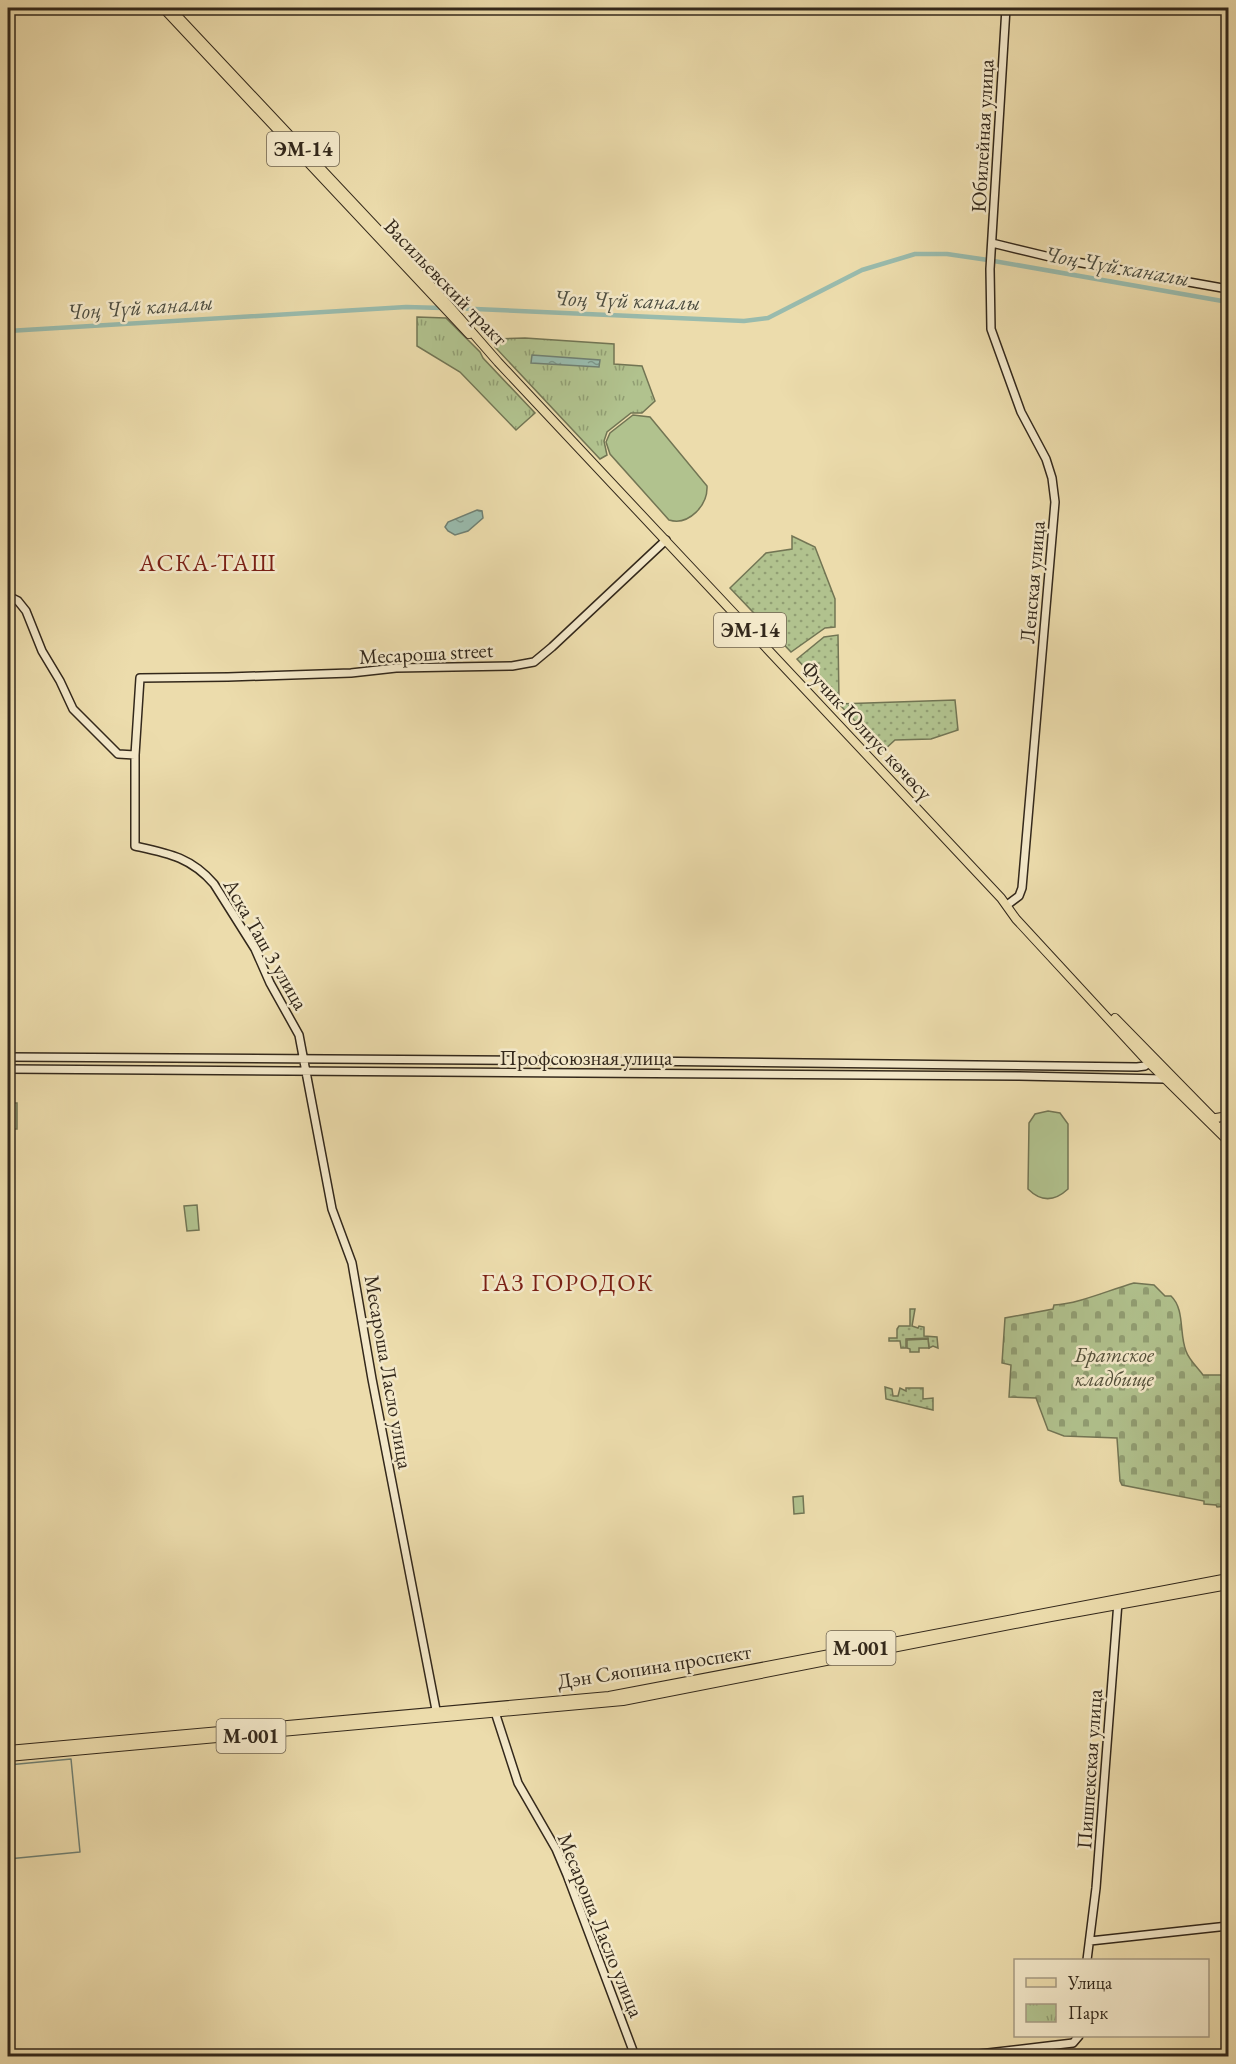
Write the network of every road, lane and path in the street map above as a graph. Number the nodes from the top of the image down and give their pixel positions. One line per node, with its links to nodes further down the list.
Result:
1 (163, 8): 7 (main road, Васильевский тракт / ЭМ-14)
2 (170, 8): 7 (main road, Васильевский тракт / ЭМ-14)
3 (1006, 8): 4 (street, Юбилейная улица)
4 (992, 244): 5 (street, Юбилейная улица); 6 (street)
5 (990, 266): 12 (street, Ленская улица)
6 (1228, 289)
7 (432, 291): 8 (main road, Васильевский тракт / ЭМ-14)
8 (498, 362): 9 (main road, Фучик Юлиус көчөсү / ЭМ-14)
9 (666, 540): 11 (street, Месароша street); 12 (main road, Фучик Юлиус көчөсү / ЭМ-14)
10 (8, 596): 11 (street)
11 (135, 755): 13 (street, Аска Таш 3 улица)
12 (1006, 905): 16 (main road, Фучик Юлиус көчөсү / ЭМ-14)
13 (299, 1035): 15 (street, Месароша Ласло улица)
14 (8, 1057): 15 (street, Профсоюзная улица)
15 (304, 1058): 16 (street, Профсоюзная улица); 18 (street, Месароша Ласло улица)
16 (1151, 1061): 19 (main road, Фучик Юлиус көчөсү); 21 (main road, Фучик Юлиус көчөсү)
17 (8, 1069): 18 (street, Профсоюзная улица)
18 (305, 1071): 19 (street, Профсоюзная улица); 29 (street, Месароша Ласло улица)
19 (1165, 1079): 21 (main road, Фучик Юлиус көчөсү)
20 (1228, 1116): 21 (main road)
21 (1209, 1119): 23 (main road, Фучик Юлиус көчөсү)
22 (1228, 1124): 23 (main road)
23 (1217, 1128): 24 (main road, Фучик Юлиус көчөсү)
24 (1228, 1141)
25 (1228, 1578): 27 (main road, Дэн Сяопина проспект / M-001)
26 (1228, 1585): 27 (main road, Дэн Сяопина проспект / M-001)
27 (1118, 1602): 28 (main road, Дэн Сяопина проспект / M-001); 33 (street, Пишпекская улица)
28 (494, 1710): 29 (main road, Дэн Сяопина проспект / M-001); 36 (street, Месароша Ласло улица)
29 (437, 1714): 30 (main road, Дэн Сяопина проспект / M-001); 31 (main road, Дэн Сяопина проспект / M-001)
30 (8, 1750)
31 (8, 1757)
32 (1228, 1926): 33 (street)
33 (1090, 1941): 34 (street, Пишпекская улица)
34 (1087, 1959)
35 (1078, 2037): 37 (street)
36 (635, 2056)
37 (962, 2056)

